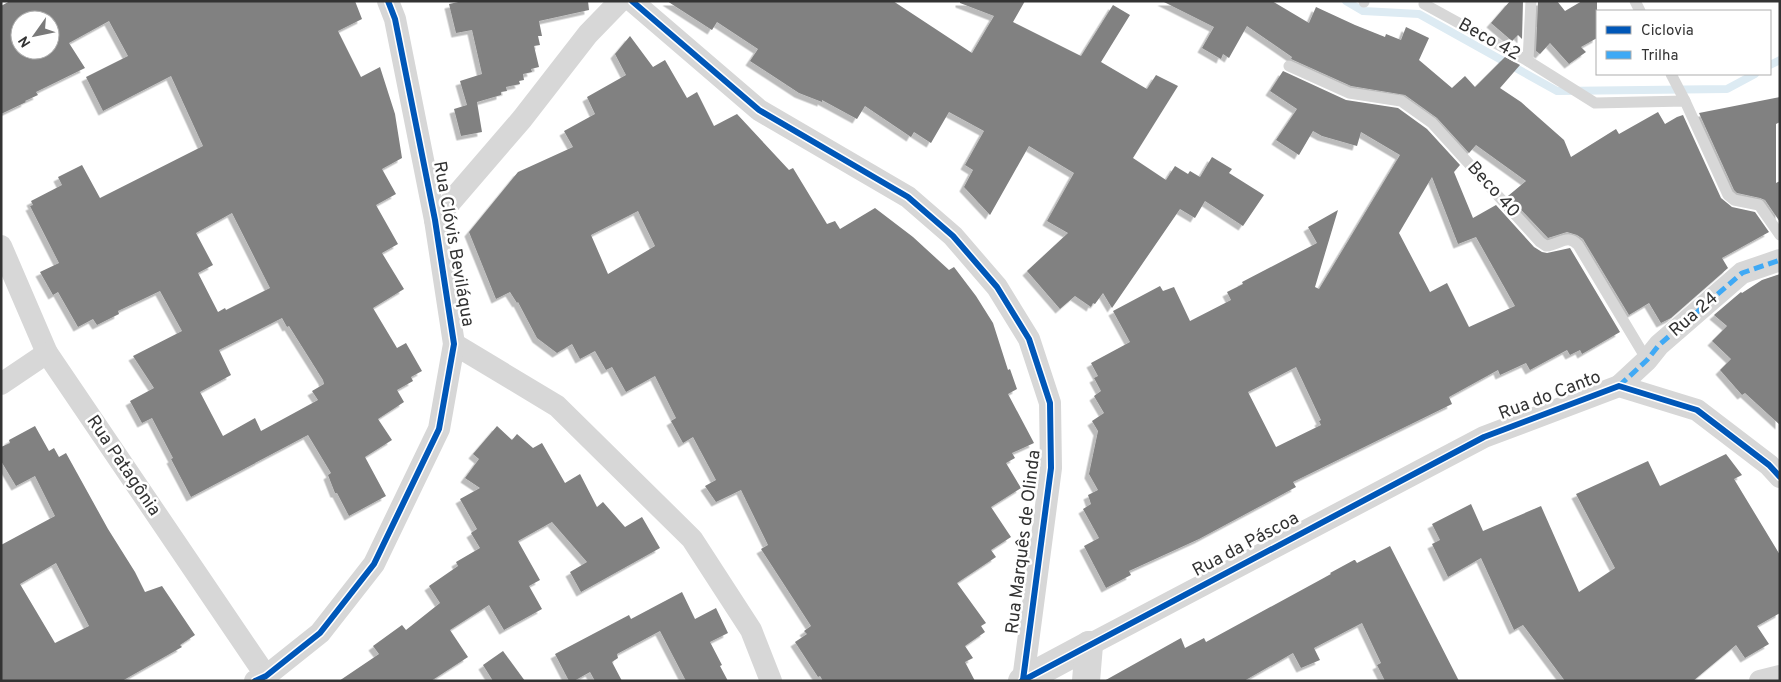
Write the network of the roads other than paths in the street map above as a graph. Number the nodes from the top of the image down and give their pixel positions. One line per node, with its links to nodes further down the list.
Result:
1 (388, 1): 10 (street, Rua Clóvis Beviláqua)
2 (620, 1): 10 (street)
3 (632, 1): 24 (street, Rua Marquês de Olinda)
4 (1532, 1): 6 (lane)
5 (1424, 4): 6 (lane, Beco 42)
6 (1528, 61): 9 (lane)
7 (1288, 66): 16 (lane, Beco 40)
8 (1672, 75): 9 (lane)
9 (1685, 101): 11 (lane)
10 (435, 220): 14 (street, Rua Clóvis Beviláqua)
11 (1780, 235)
12 (1, 246): 15 (street, Rua Patagônia)
13 (1780, 260): 16 (street, Rua 24)
14 (454, 344): 23 (street, Rua Clóvis Beviláqua); 25 (street)
15 (47, 354): 17 (street); 23 (street, Rua Patagônia)
16 (1646, 360): 18 (street, Rua 24)
17 (1, 384)
18 (1619, 386): 19 (street, Rua do Canto); 20 (street, Rua do Canto)
19 (1484, 437): 21 (street, Rua da Páscoa)
20 (1780, 477)
21 (1089, 644): 24 (street, Rua da Páscoa); 26 (street)
22 (1780, 676): 27 (street)
23 (260, 678)
24 (1022, 680)
25 (771, 681)
26 (1086, 681)
27 (1760, 681)

